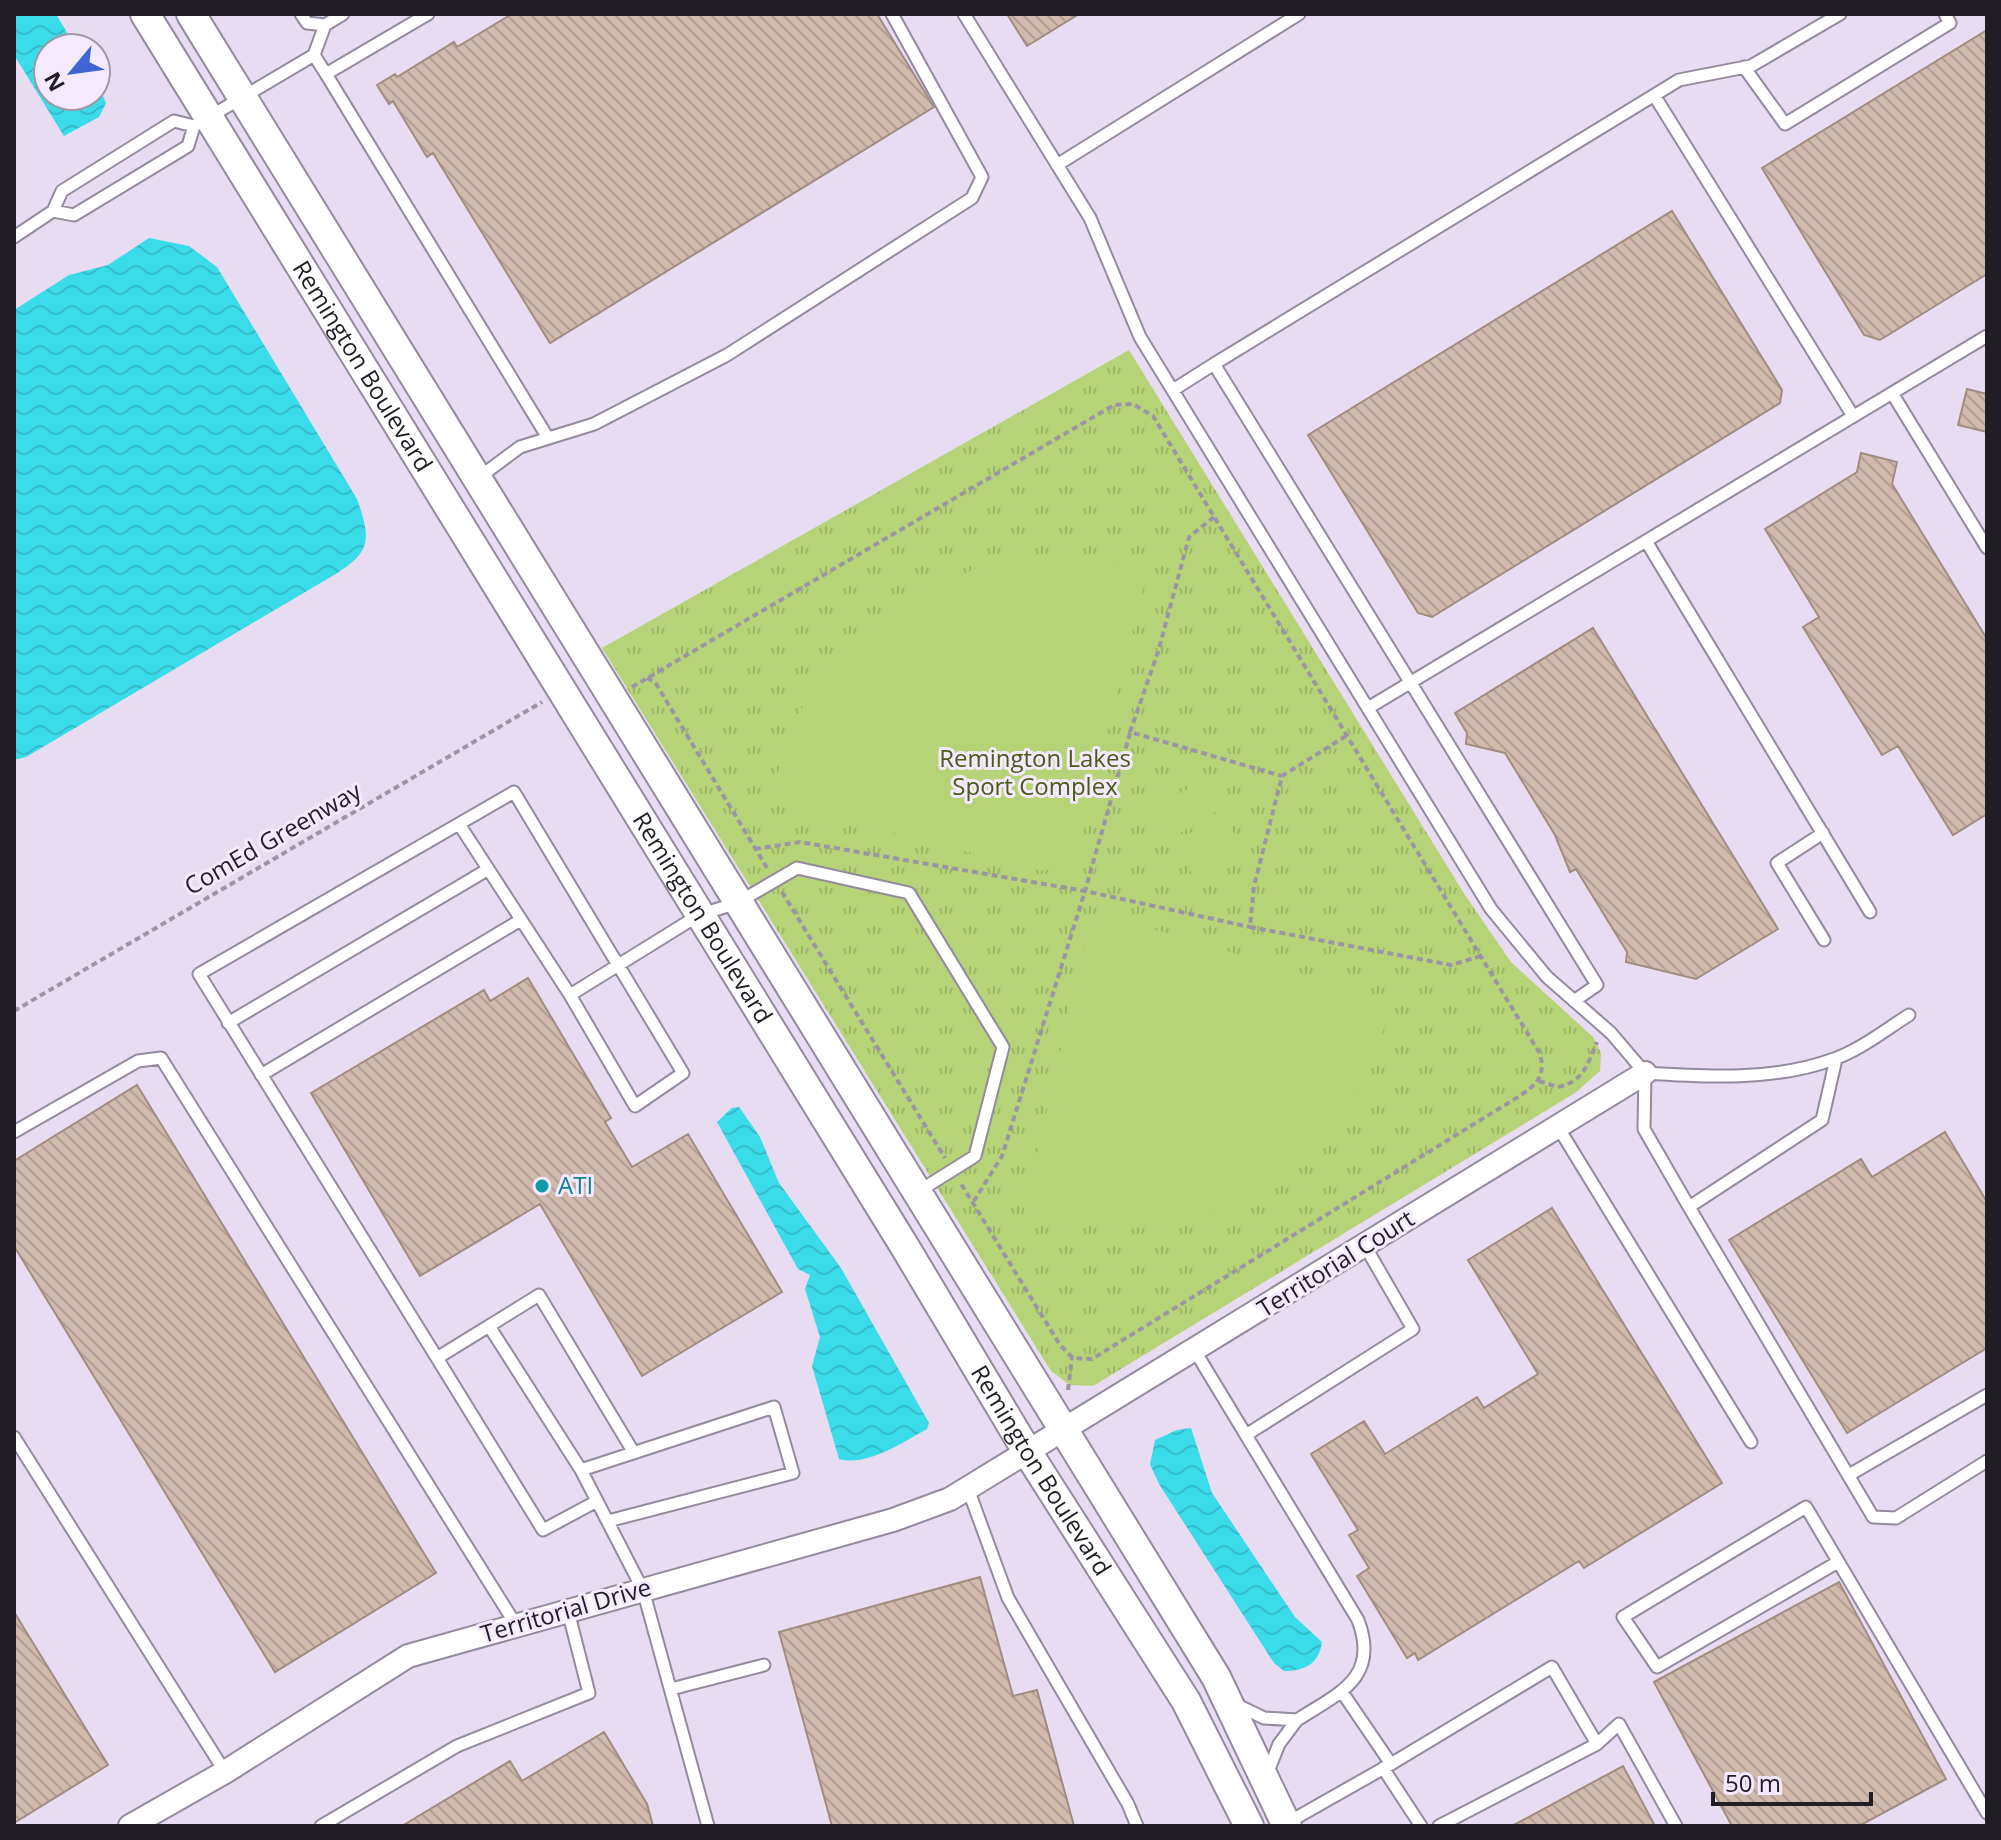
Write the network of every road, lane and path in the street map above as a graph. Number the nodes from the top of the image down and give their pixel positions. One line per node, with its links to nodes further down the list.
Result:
1 (145, 14): 17 (street, Remington Boulevard)
2 (191, 14): 16 (street, Remington Boulevard)
3 (301, 14): 11 (lane)
4 (343, 14): 11 (lane)
5 (428, 14): 14 (lane)
6 (892, 14): 26 (lane)
7 (964, 14): 18 (lane)
8 (1299, 14): 18 (lane)
9 (1840, 14): 13 (lane)
10 (1945, 14): 13 (lane)
11 (325, 25): 12 (lane)
12 (314, 55): 14 (lane); 16 (lane)
13 (1744, 67): 15 (lane)
14 (326, 74): 26 (lane)
15 (1654, 95): 22 (lane); 25 (lane)
16 (242, 97): 17 (lane); 27 (street, Remington Boulevard)
17 (201, 122): 19 (lane); 19 (lane); 47 (street, Remington Boulevard)
18 (1057, 165): 23 (lane)
19 (53, 211): 20 (lane)
20 (14, 237)
21 (1987, 336): 24 (lane)
22 (1214, 364): 23 (lane); 32 (lane)
23 (1173, 390): 35 (lane)
24 (1892, 393): 25 (lane); 30 (lane)
25 (1853, 416): 29 (lane)
26 (548, 438): 27 (lane)
27 (477, 479): 45 (street, Remington Boulevard)
28 (1214, 517): 31 (path); 36 (path); 37 (path)
29 (1646, 541): 32 (lane); 40 (lane)
30 (1987, 548)
31 (647, 678): 33 (path); 41 (path)
32 (1413, 681): 35 (lane); 54 (lane)
33 (625, 691)
34 (551, 699): 55 (path, ComEd Greenway)
35 (1368, 708): 54 (lane)
36 (1130, 732): 38 (path); 44 (path)
37 (1347, 735): 38 (path); 51 (path)
38 (1282, 776): 49 (path)
39 (459, 824): 42 (lane); 52 (lane); 57 (lane)
40 (1823, 833): 46 (lane); 50 (lane)
41 (755, 849): 43 (path); 44 (path)
42 (487, 870): 48 (lane); 57 (lane)
43 (774, 880): 45 (lane); 65 (path); 65 (lane)
44 (1085, 891): 49 (path); 67 (path)
45 (737, 903): 47 (lane); 66 (street, Remington Boulevard)
46 (1870, 912)
47 (699, 915): 52 (lane); 81 (street, Remington Boulevard)
48 (519, 921): 53 (lane); 61 (lane)
49 (1250, 927): 51 (path)
50 (1824, 940)
51 (1481, 956): 62 (path)
52 (620, 966): 53 (lane); 53 (lane)
53 (570, 995)
54 (1574, 1001): 60 (lane)
55 (14, 1011)
56 (1909, 1015): 59 (lane)
57 (228, 1023): 61 (lane)
58 (1597, 1042): 62 (path)
59 (1836, 1059): 60 (lane); 68 (lane)
60 (1645, 1073): 63 (street, Territorial Court); 68 (lane)
61 (261, 1075): 73 (lane)
62 (1539, 1081): 72 (path)
63 (1558, 1127): 69 (street, Territorial Court); 79 (lane)
64 (14, 1132): 91 (lane)
65 (952, 1170): 66 (lane); 67 (path)
66 (916, 1193): 76 (street, Remington Boulevard)
67 (974, 1201): 72 (path)
68 (1689, 1207): 84 (lane)
69 (1365, 1246): 71 (street, Territorial Court); 77 (lane)
70 (489, 1326): 73 (lane); 80 (lane); 83 (lane)
71 (1195, 1351): 76 (street, Territorial Court); 77 (lane)
72 (1072, 1357): 74 (path)
73 (437, 1358): 86 (lane)
74 (1069, 1392)
75 (1987, 1395): 84 (lane)
76 (1063, 1433): 81 (street, Territorial Court); 95 (street, Remington Boulevard)
77 (1246, 1435): 94 (lane)
78 (14, 1437): 99 (lane)
79 (1751, 1442)
80 (634, 1453): 83 (lane); 87 (lane)
81 (1028, 1453): 85 (street, Territorial Drive); 107 (street, Remington Boulevard)
82 (1987, 1461): 84 (lane)
83 (581, 1470): 86 (lane)
84 (1849, 1475)
85 (968, 1489): 89 (street, Territorial Drive); 106 (lane)
86 (597, 1501): 87 (lane)
87 (608, 1521): 89 (lane)
88 (1838, 1562): 88 (lane); 101 (lane)
89 (643, 1590): 90 (street, Territorial Drive); 93 (lane)
90 (568, 1611): 91 (street, Territorial Drive); 104 (lane)
91 (516, 1625): 99 (street, Territorial Drive)
92 (764, 1665): 93 (lane)
93 (671, 1689): 105 (lane)
94 (1342, 1692): 96 (lane); 98 (lane)
95 (1227, 1701): 96 (lane); 100 (street, Remington Boulevard)
96 (1297, 1720): 100 (lane)
97 (1597, 1744): 98 (lane); 109 (lane); 110 (lane)
98 (1387, 1766): 102 (lane); 108 (lane)
99 (225, 1772): 103 (street, Territorial Drive)
100 (1265, 1778): 102 (street, Remington Boulevard)
101 (1987, 1813)
102 (1284, 1825)
103 (130, 1826)
104 (321, 1826)
105 (708, 1826)
106 (1137, 1826)
107 (1249, 1826)
108 (1421, 1826)
109 (1439, 1826)
110 (1676, 1826)

